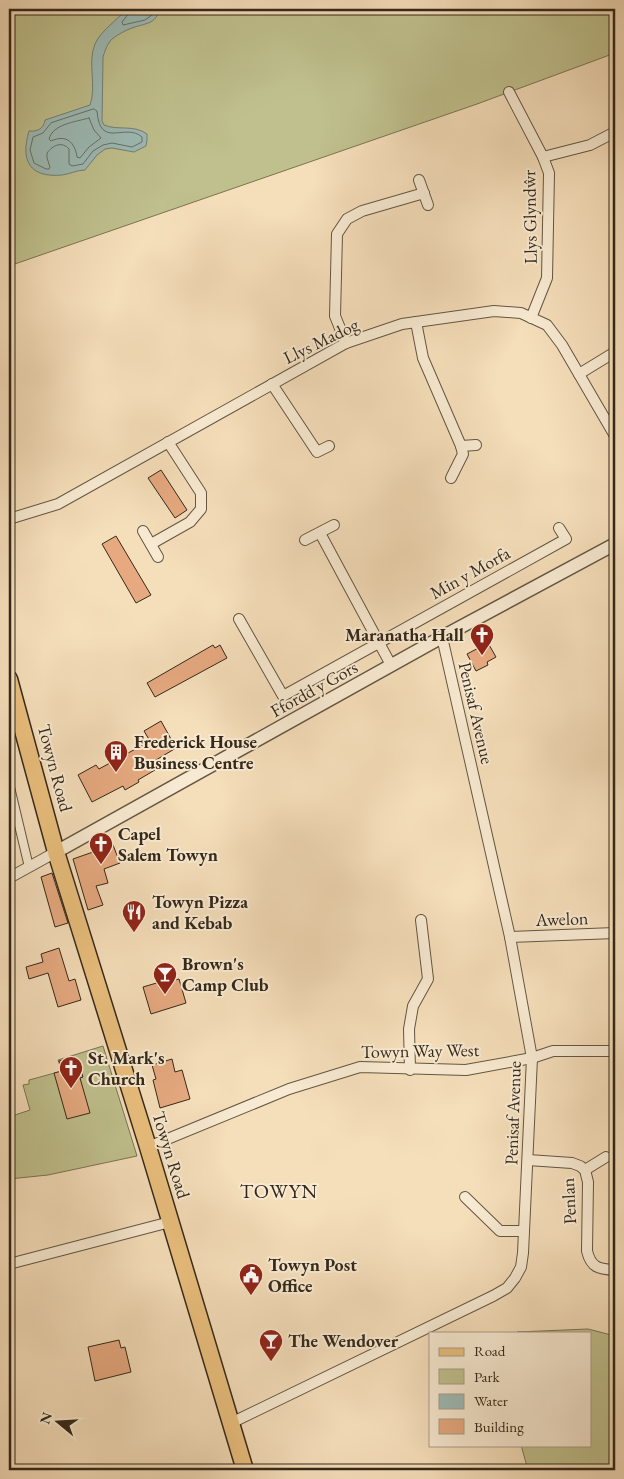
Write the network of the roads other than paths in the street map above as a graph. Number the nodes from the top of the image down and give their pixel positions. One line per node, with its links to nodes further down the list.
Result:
1 (509, 92): 3 (street, Llys Glyndŵr)
2 (615, 132): 3 (street)
3 (543, 157): 7 (street, Llys Glyndŵr)
4 (419, 180): 5 (street)
5 (424, 193): 6 (street); 9 (street)
6 (428, 205)
7 (531, 318): 8 (street, Llys Madog); 11 (street, Llys Madog)
8 (416, 322): 9 (street, Llys Madog); 17 (street)
9 (346, 343): 12 (street, Llys Madog)
10 (615, 352): 11 (street)
11 (580, 374): 13 (street, Llys Madog)
12 (272, 384): 14 (street, Llys Madog); 16 (street)
13 (615, 436)
14 (168, 442): 19 (street, Llys Madog); 25 (street)
15 (476, 445): 17 (street)
16 (329, 446)
17 (461, 446): 18 (street)
18 (451, 478)
19 (9, 519)
20 (334, 525): 23 (street)
21 (560, 528): 30 (street, Min y Morfa)
22 (143, 531): 25 (street)
23 (320, 533): 24 (street); 30 (street)
24 (305, 540)
25 (151, 544): 27 (street)
26 (615, 544): 29 (street, Ffordd y Gors)
27 (158, 557)
28 (239, 620): 30 (street, Min y Morfa)
29 (442, 637): 31 (street, Ffordd y Gors); 40 (street, Penisaf Avenue)
30 (379, 643): 31 (street)
31 (391, 665): 35 (street, Ffordd y Gors)
32 (9, 679): 33 (main road, Towyn Road)
33 (15, 720): 35 (main road, Towyn Road)
34 (9, 783): 36 (street)
35 (56, 852): 36 (street); 44 (main road, Towyn Road)
36 (28, 867): 37 (street)
37 (9, 878)
38 (421, 920): 43 (street)
39 (615, 933): 40 (street, Awelon)
40 (510, 937): 42 (street, Penisaf Avenue)
41 (615, 1051): 42 (street, Towyn Way West)
42 (532, 1058): 43 (street, Towyn Way West); 46 (street, Penisaf Avenue)
43 (410, 1070): 44 (street, Towyn Way West)
44 (148, 1147): 49 (main road, Towyn Road)
45 (606, 1157): 47 (street)
46 (528, 1160): 47 (street, Penlan); 50 (street, Penisaf Avenue)
47 (585, 1170): 52 (street, Penlan)
48 (464, 1197): 50 (street)
49 (170, 1222): 51 (street); 53 (main road, Towyn Road)
50 (524, 1231): 53 (street, Penisaf Avenue)
51 (9, 1264)
52 (615, 1270)
53 (231, 1424): 54 (main road, Towyn Road)
54 (245, 1470)

